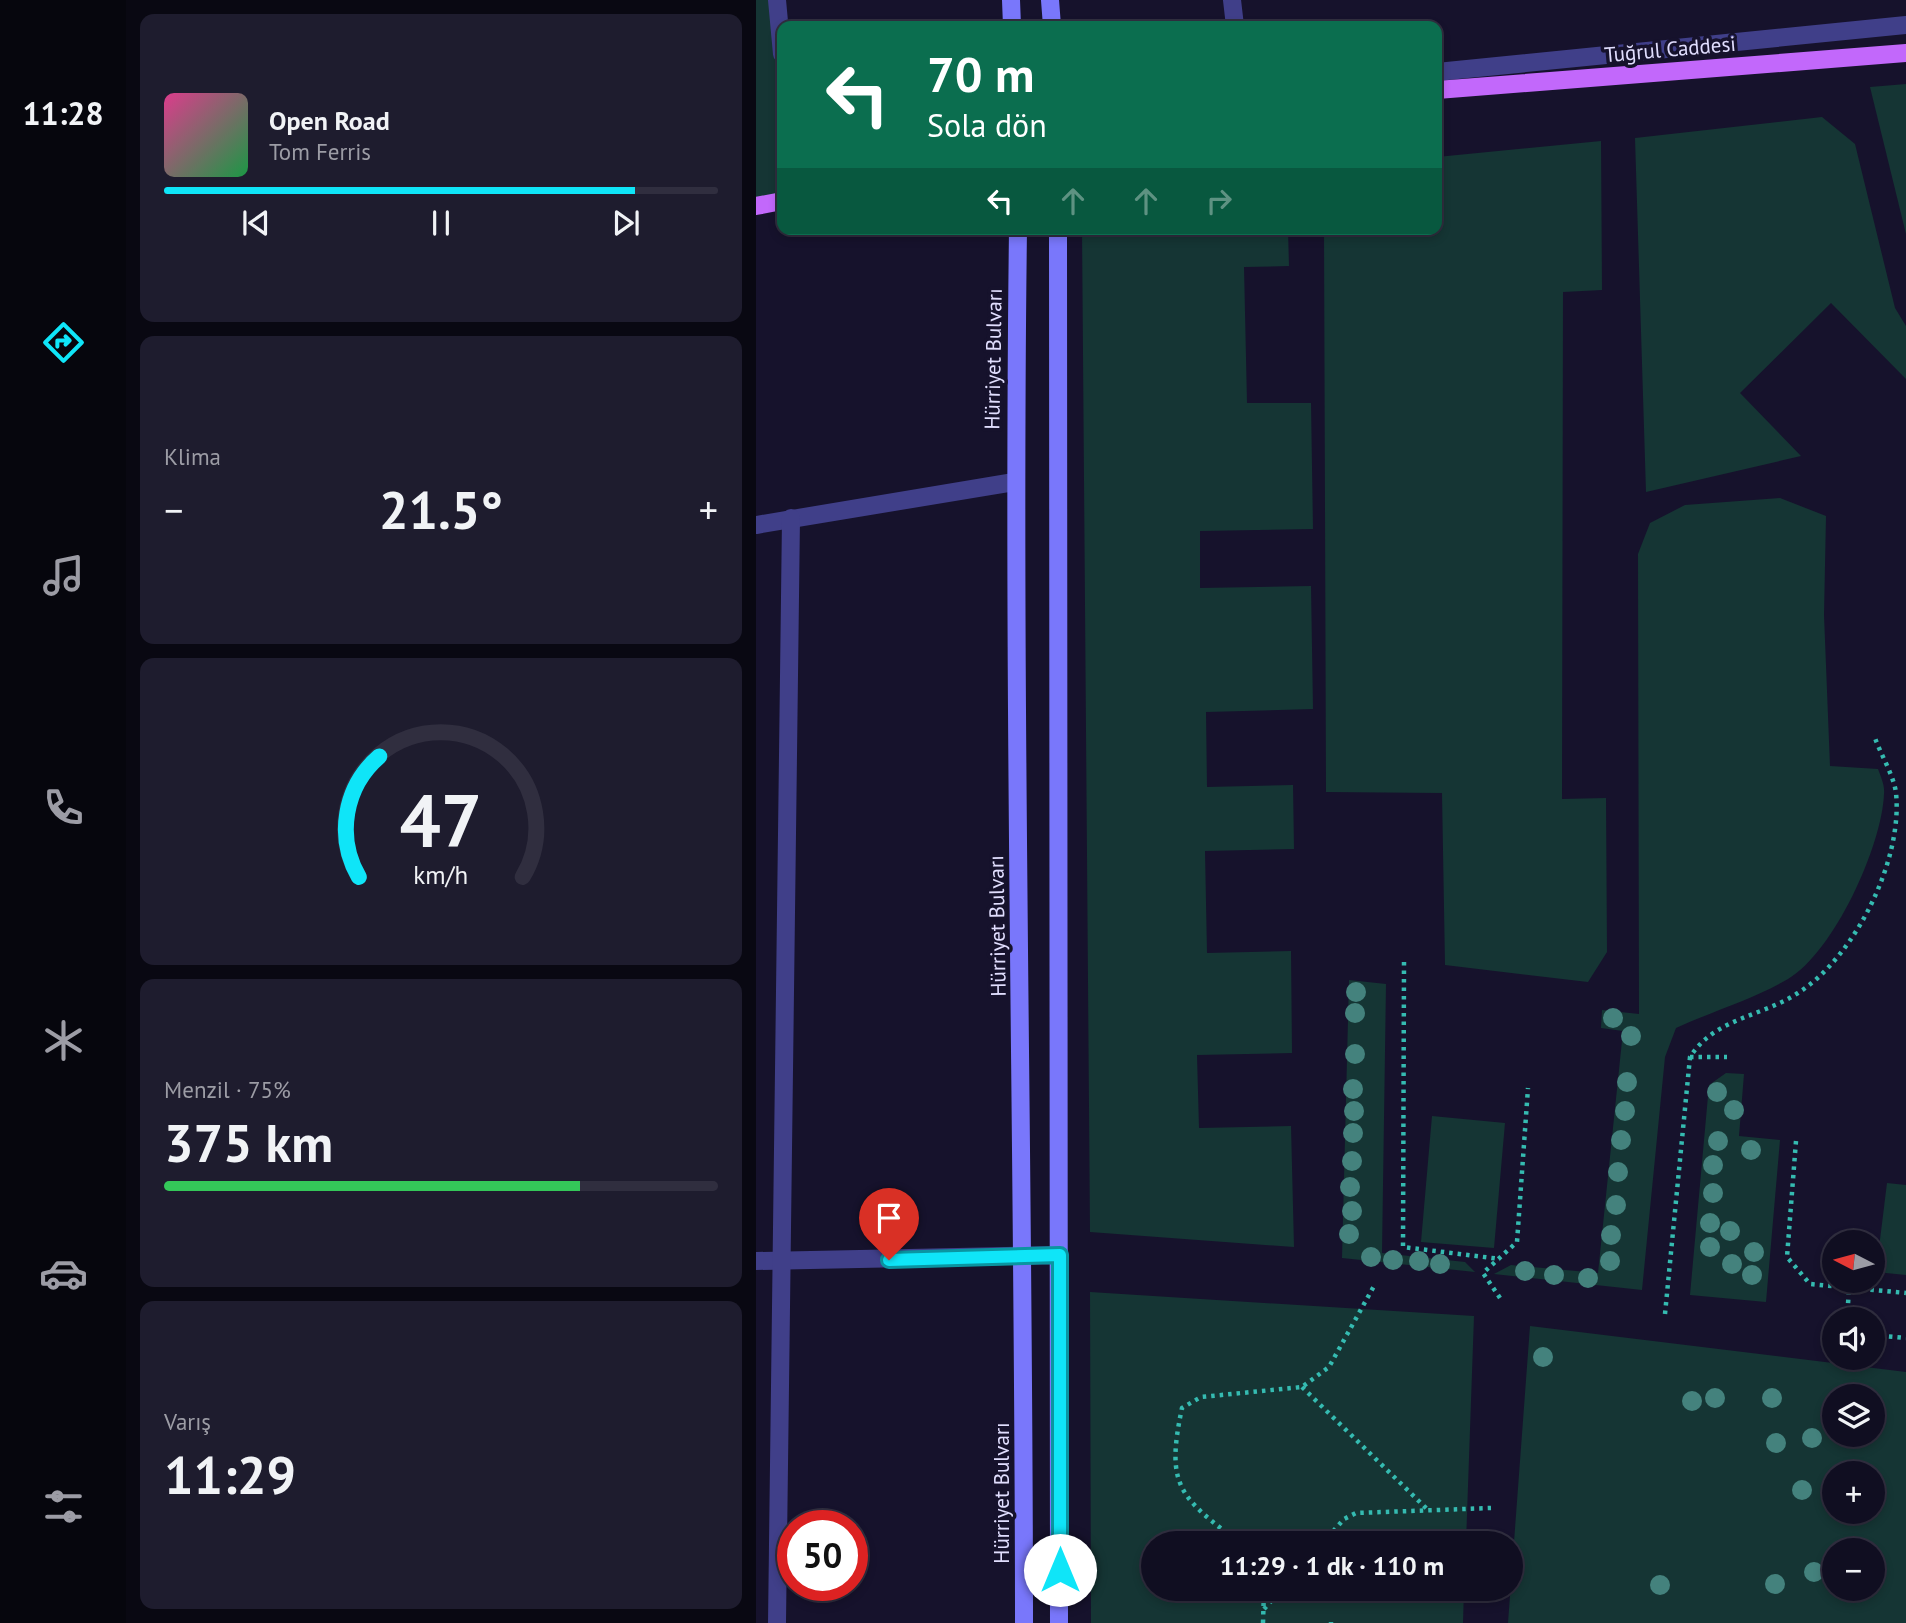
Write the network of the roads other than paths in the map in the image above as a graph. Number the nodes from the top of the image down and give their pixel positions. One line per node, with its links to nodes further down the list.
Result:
1 (777, 0): 5 (street)
2 (1011, 0): 6 (main road)
3 (1050, 0): 7 (main road)
4 (1232, 0): 8 (street)
5 (779, 21)
6 (1012, 21)
7 (1052, 21)
8 (1234, 21)
9 (1906, 24): 11 (street)
10 (1906, 53): 12 (main road, Tuğrul Caddesi)
11 (1442, 71)
12 (1442, 90)
13 (777, 202): 14 (main road)
14 (756, 206)
15 (1018, 235): 17 (main road, Hürriyet Bulvarı)
16 (1058, 235): 20 (main road)
17 (1014, 482): 18 (street); 21 (main road, Hürriyet Bulvarı)
18 (791, 518): 19 (street); 23 (street)
19 (756, 525)
20 (1060, 1255): 21 (street); 26 (main road)
21 (1024, 1257): 23 (street); 25 (main road, Hürriyet Bulvarı)
22 (756, 1261): 23 (street)
23 (781, 1261): 24 (street)
24 (777, 1623)
25 (1024, 1623)
26 (1059, 1623)

